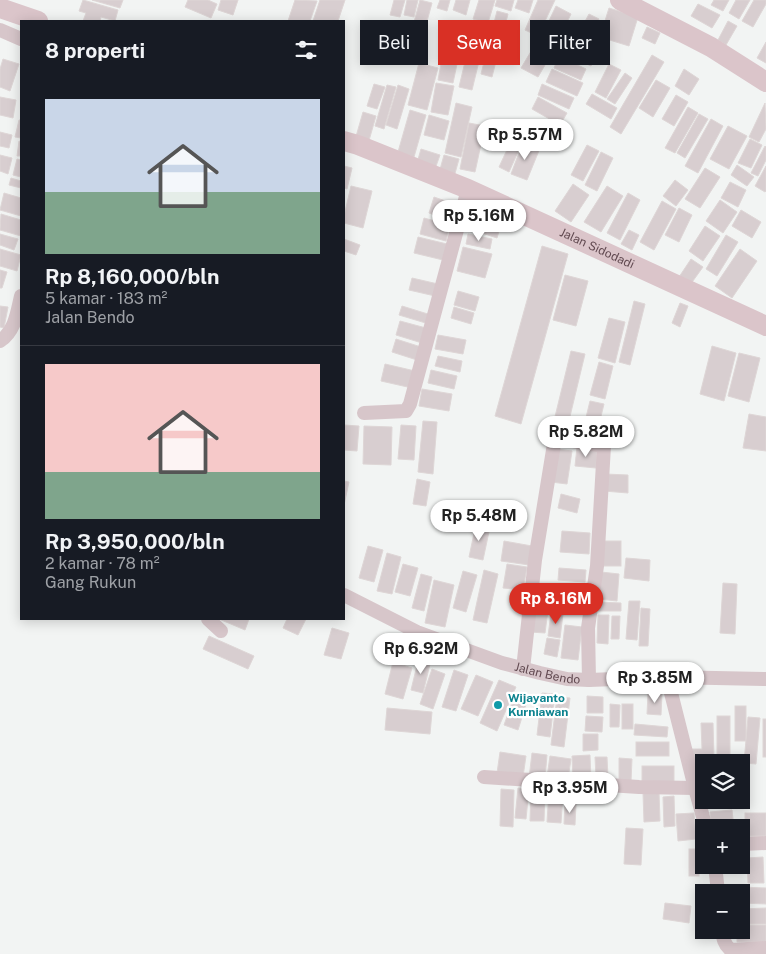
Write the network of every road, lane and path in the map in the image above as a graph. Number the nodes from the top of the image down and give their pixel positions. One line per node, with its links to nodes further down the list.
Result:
1 (620, 0): 6 (street)
2 (0, 8): 3 (street)
3 (35, 20)
4 (0, 30): 5 (street)
5 (20, 39)
6 (766, 82)
7 (345, 141): 8 (street, Jalan Sidodadi)
8 (468, 189): 10 (street, Jalan Sidodadi); 12 (street)
9 (20, 300): 11 (street)
10 (766, 326)
11 (0, 341)
12 (364, 413)
13 (345, 596): 16 (street, Jalan Bendo)
14 (209, 620): 15 (street)
15 (221, 631)
16 (523, 669): 19 (street, Jalan Bendo); 19 (street)
17 (668, 677): 18 (street, Jalan Bendo); 19 (street, Jalan Bendo); 21 (street)
18 (766, 679)
19 (589, 680)
20 (484, 777): 21 (street)
21 (695, 788)
22 (766, 843): 23 (street)
23 (750, 844)
24 (724, 939): 25 (street)
25 (766, 948)

